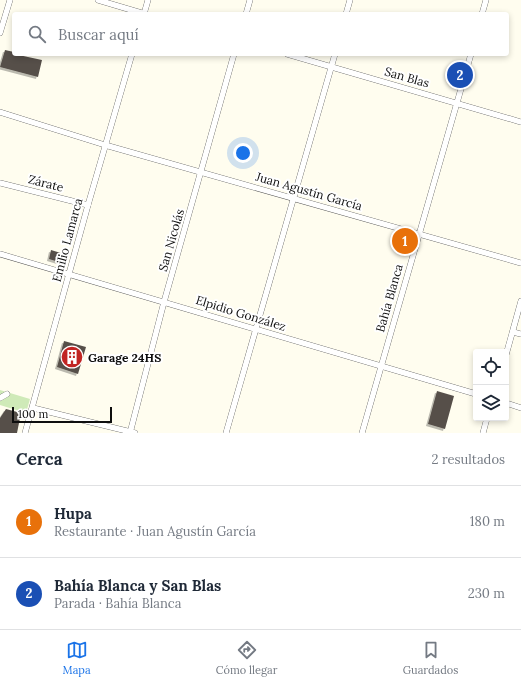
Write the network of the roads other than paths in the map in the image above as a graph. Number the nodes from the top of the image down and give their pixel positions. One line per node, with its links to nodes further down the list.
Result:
1 (10, 0): 12 (street)
2 (98, 0): 7 (street)
3 (148, 0): 8 (street)
4 (250, 0): 9 (street)
5 (350, 0): 10 (street)
6 (486, 0): 11 (street)
7 (137, 12)
8 (145, 12)
9 (247, 12)
10 (347, 12)
11 (483, 12)
12 (0, 33)
13 (131, 56): 22 (street, Emilio Lamarca)
14 (233, 56): 23 (street, San Nicolás)
15 (294, 56): 18 (street, San Blas)
16 (334, 56): 18 (street)
17 (470, 56): 19 (street, Bahía Blanca)
18 (332, 66): 19 (street, San Blas); 25 (street)
19 (457, 103): 21 (street, San Blas); 27 (street, Bahía Blanca)
20 (0, 112): 22 (street, Juan Agustín García)
21 (521, 122)
22 (105, 145): 23 (street, Juan Agustín García); 26 (street, Emilio Lamarca)
23 (202, 172): 25 (street, Juan Agustín García); 32 (street, San Nicolás)
24 (0, 183): 26 (street, Zárate)
25 (293, 198): 27 (street, Juan Agustín García); 33 (street)
26 (88, 205): 30 (street, Emilio Lamarca)
27 (419, 234): 29 (street, Juan Agustín García); 37 (street, Bahía Blanca)
28 (0, 254): 30 (street, Elpidio González)
29 (521, 263)
30 (70, 275): 32 (street, Elpidio González); 42 (street, Emilio Lamarca)
31 (521, 301): 34 (street)
32 (164, 302): 33 (street, Elpidio González); 45 (street, San Nicolás)
33 (255, 329): 37 (street, Elpidio González); 47 (street)
34 (513, 332): 35 (street); 36 (street)
35 (521, 334)
36 (508, 349)
37 (382, 365): 38 (street, Elpidio González); 48 (street, Bahía Blanca)
38 (473, 393)
39 (7, 394): 40 (street)
40 (0, 398)
41 (509, 404): 43 (street)
42 (33, 408): 45 (street); 46 (street, Emilio Lamarca)
43 (521, 408)
44 (486, 421): 49 (street)
45 (132, 432)
46 (25, 433)
47 (226, 433)
48 (362, 433)
49 (483, 433)

